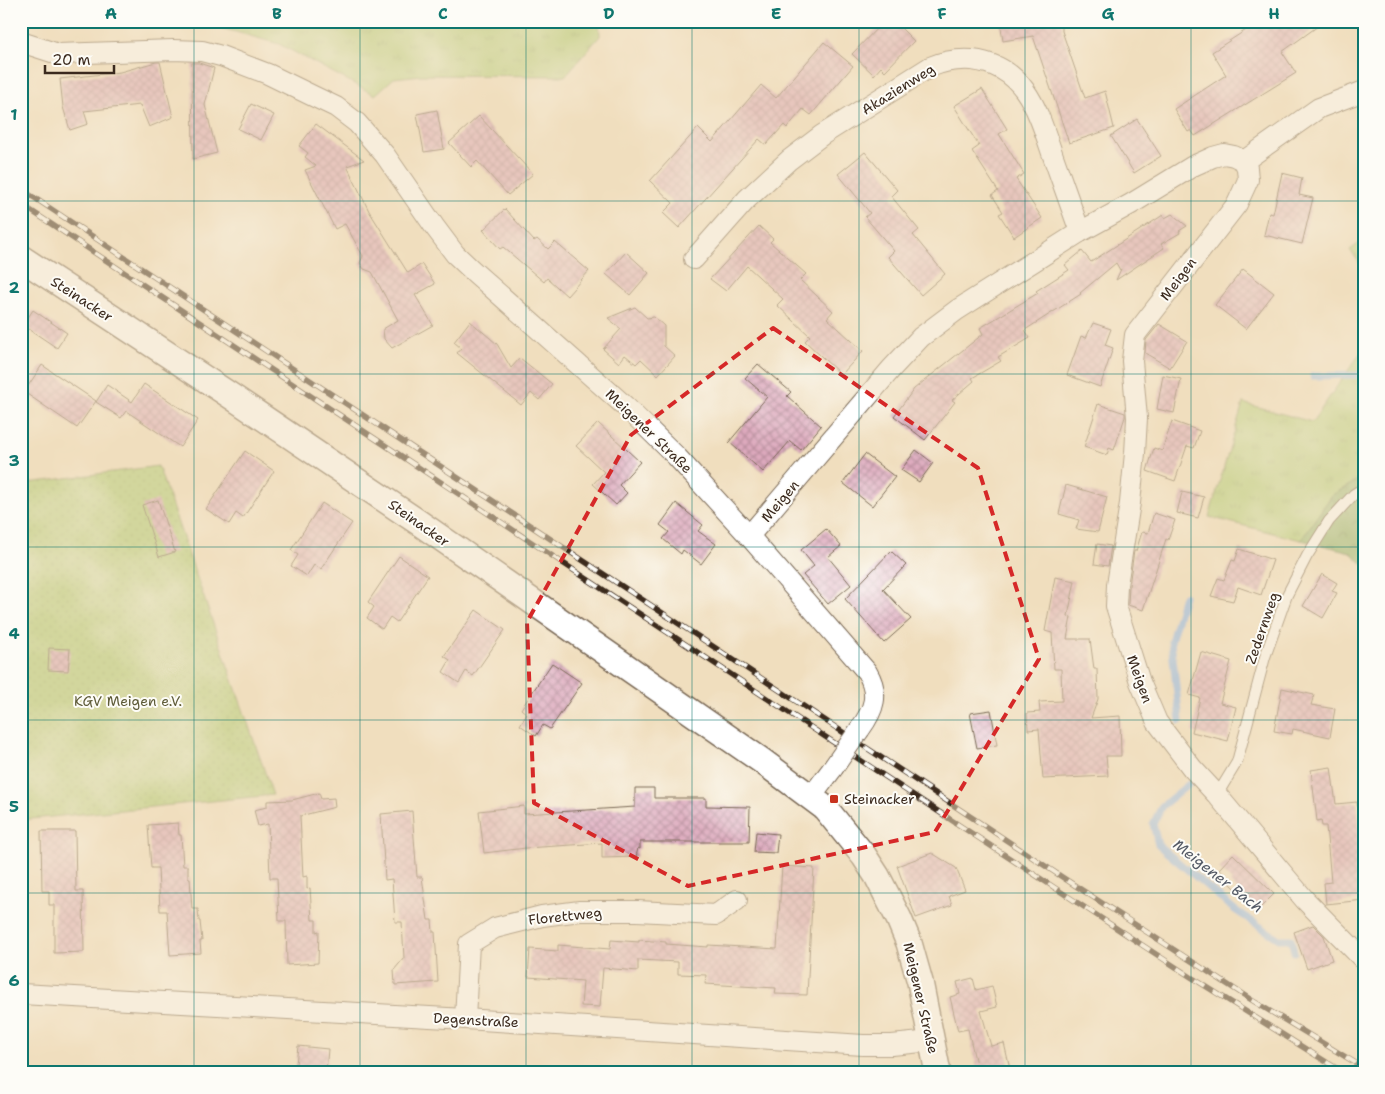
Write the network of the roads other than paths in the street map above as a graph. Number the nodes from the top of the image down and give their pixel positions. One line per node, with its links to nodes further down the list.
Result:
1 (21, 42): 8 (street, Meigener Straße)
2 (1364, 91): 3 (street)
3 (1244, 161): 4 (street, Meigen); 9 (street, Meigen)
4 (1080, 232): 6 (street, Akazienweg); 8 (street, Meigen)
5 (21, 258): 10 (street, Steinacker)
6 (694, 259)
7 (1364, 488): 9 (lane, Zedernweg)
8 (749, 536): 10 (street, Meigener Straße, bridge)
9 (1217, 795): 12 (street, Meigen)
10 (811, 797): 15 (street, Meigener Straße)
11 (737, 900): 14 (street, Florettweg)
12 (1364, 960)
13 (21, 994): 14 (street, Degenstraße)
14 (465, 1019): 15 (street, Degenstraße)
15 (931, 1041): 16 (street, Meigener Straße)
16 (938, 1073)

